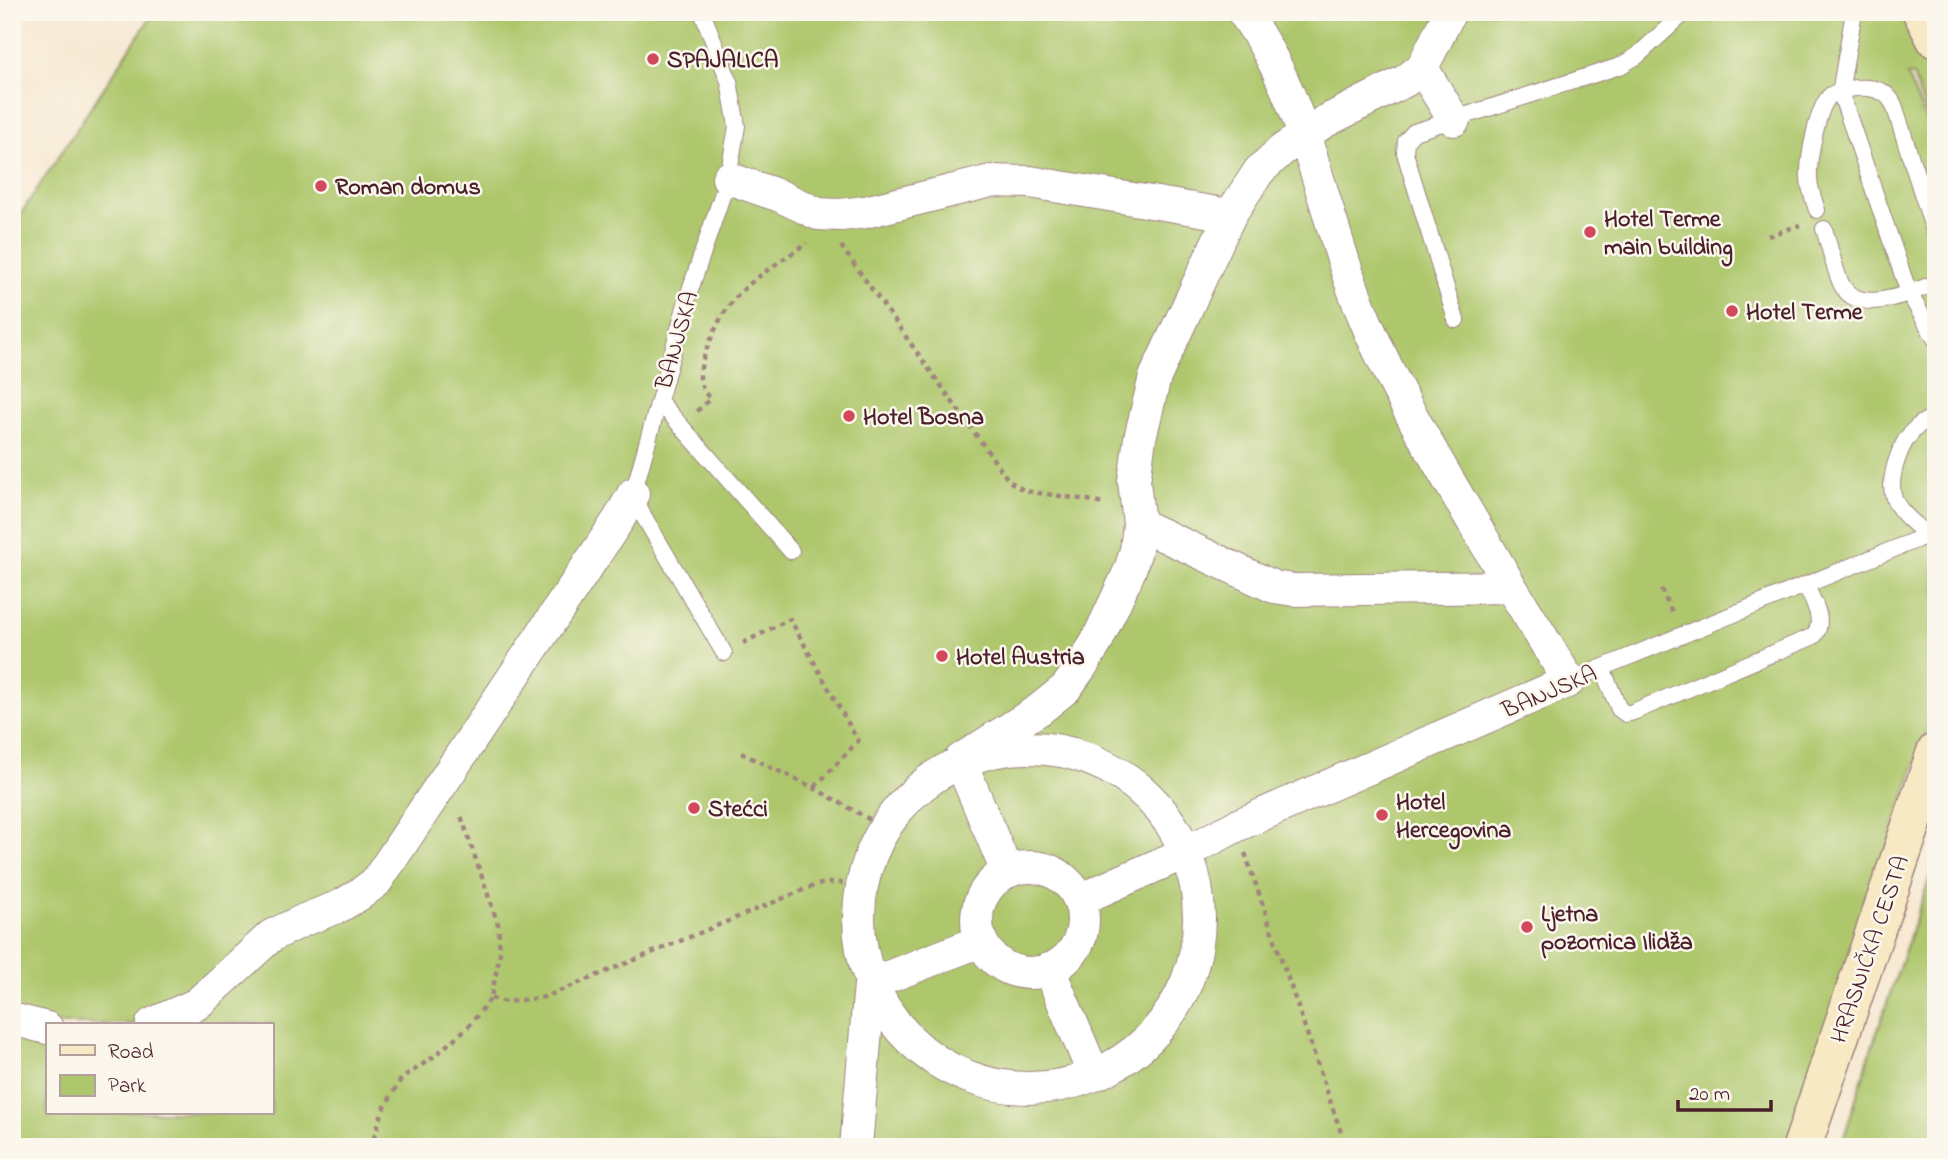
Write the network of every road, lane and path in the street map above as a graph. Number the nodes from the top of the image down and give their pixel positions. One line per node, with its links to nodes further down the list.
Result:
1 (702, 12): 12 (lane, BANJSKA)
2 (1243, 12): 11 (street)
3 (1450, 12): 8 (street)
4 (1685, 12): 10 (lane)
5 (1854, 12): 9 (lane)
6 (1922, 12): 7 (street)
7 (1936, 39)
8 (1422, 68): 10 (street); 11 (street)
9 (1841, 92): 13 (lane); 19 (lane); 21 (lane)
10 (1454, 120): 22 (lane)
11 (1305, 135): 14 (street); 32 (street)
12 (728, 178): 15 (street); 24 (lane, BANJSKA)
13 (1817, 209)
14 (1230, 215): 15 (street); 28 (street)
15 (823, 221): 26 (path); 28 (path)
16 (1803, 224): 18 (path)
17 (1824, 229): 21 (lane)
18 (1768, 236)
19 (1936, 237)
20 (1936, 283): 21 (lane)
21 (1909, 293): 23 (lane)
22 (1456, 320)
23 (1936, 340)
24 (659, 401): 26 (lane); 27 (lane, BANJSKA)
25 (1936, 416): 29 (lane)
26 (681, 426): 30 (lane)
27 (633, 494): 33 (lane); 39 (street)
28 (1139, 524): 32 (street); 38 (street)
29 (1926, 532): 31 (lane, BANJSKA)
30 (791, 551)
31 (1806, 585): 34 (lane, BANJSKA); 34 (lane)
32 (1511, 587): 35 (street)
33 (724, 653): 40 (path)
34 (1602, 668): 35 (lane, BANJSKA)
35 (1569, 681): 41 (street, BANJSKA)
36 (741, 752): 40 (path)
37 (1936, 752): 58 (street, HRASNIČKA CESTA)
38 (960, 760): 42 (street); 43 (street); 44 (street)
39 (447, 775): 50 (path); 52 (street)
40 (814, 788): 42 (path)
41 (1236, 826): 43 (street, BANJSKA); 57 (path)
42 (883, 827): 45 (street)
43 (1187, 852): 46 (street, BANJSKA); 54 (street)
44 (1007, 872): 46 (street); 47 (street)
45 (860, 883): 49 (street); 50 (path)
46 (1079, 900): 48 (street)
47 (981, 941): 48 (street); 49 (street)
48 (1049, 969): 54 (street)
49 (870, 984): 54 (street); 56 (street)
50 (491, 998): 55 (path)
51 (12, 1019): 53 (street)
52 (154, 1023)
53 (46, 1028)
54 (1094, 1075)
55 (369, 1147)
56 (856, 1147)
57 (1346, 1147)
58 (1802, 1147)

